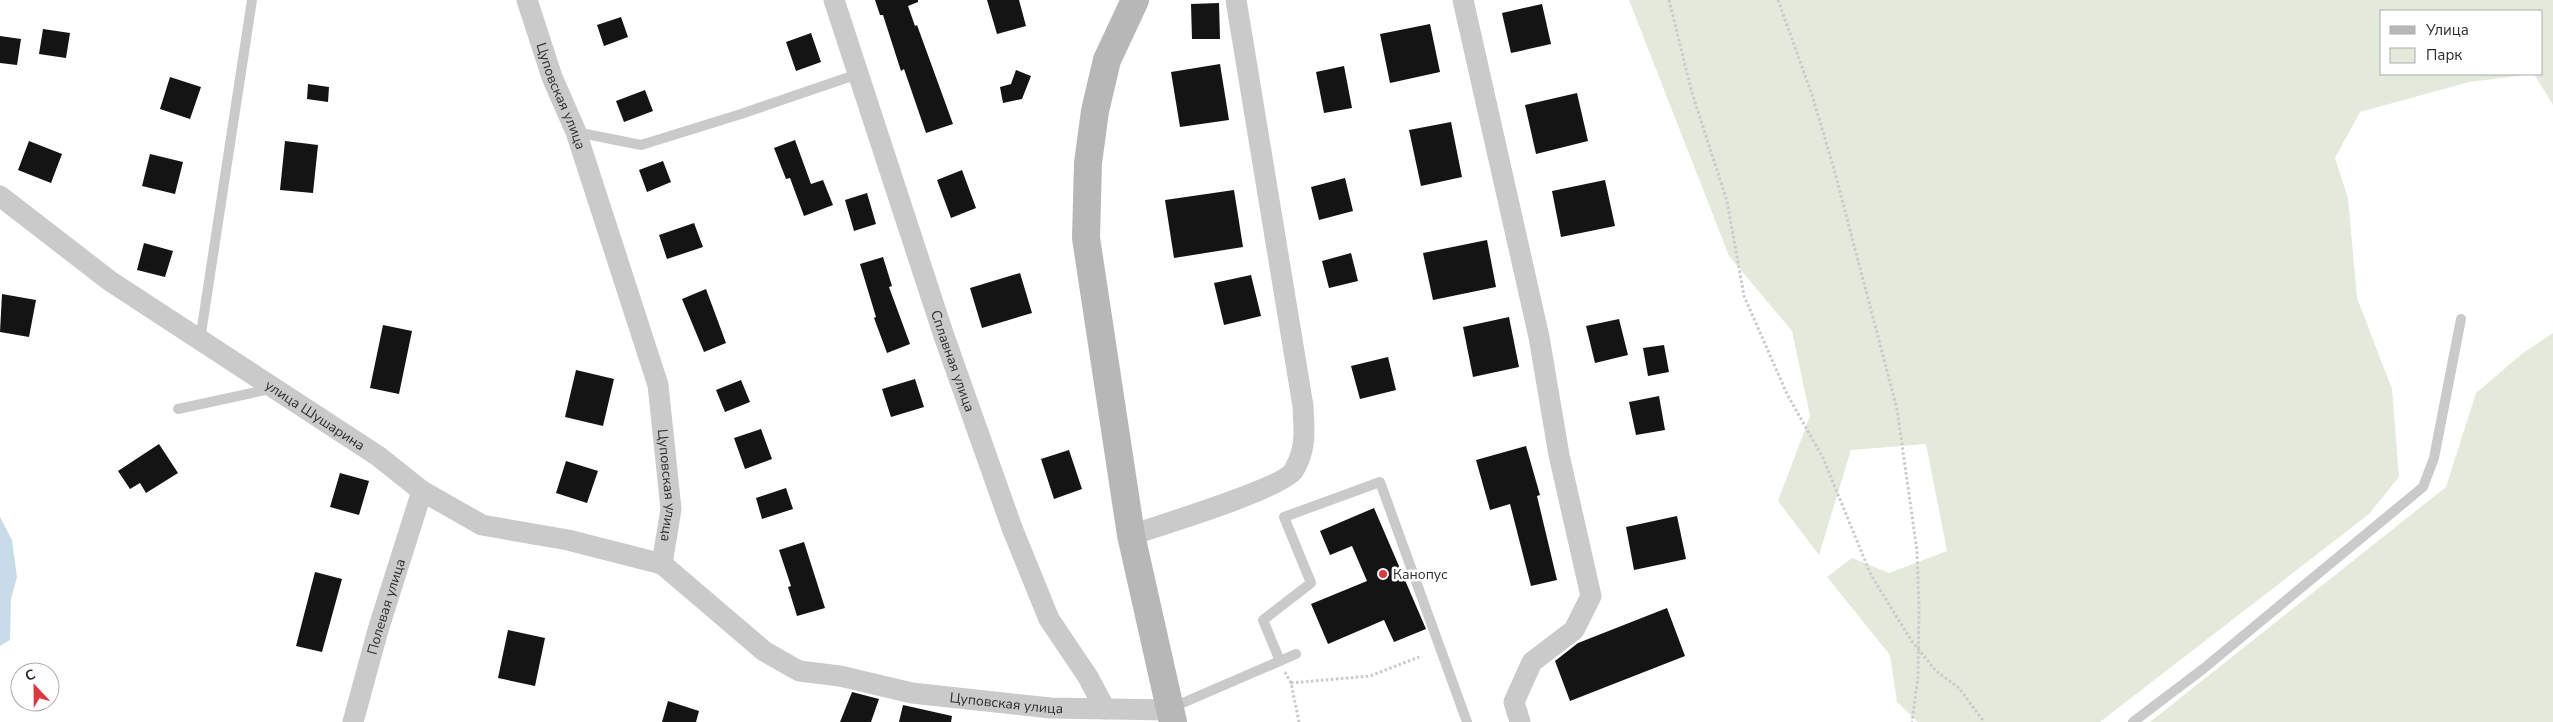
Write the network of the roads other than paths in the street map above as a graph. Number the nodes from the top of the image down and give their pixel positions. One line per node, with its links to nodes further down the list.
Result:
1 (252, 0): 11 (lane)
2 (527, 0): 8 (street, Цуповская улица)
3 (834, 0): 7 (street, Сплавная улица)
4 (1135, 0): 15 (main road)
5 (1236, 0): 15 (street)
6 (1463, 0): 23 (street)
7 (858, 74): 8 (lane); 19 (street, Сплавная улица)
8 (576, 132): 16 (street, Цуповская улица)
9 (0, 196): 11 (street, улица Шушарина)
10 (2461, 319): 24 (lane)
11 (200, 340): 12 (street, улица Шушарина)
12 (274, 388): 13 (lane); 14 (street, улица Шушарина)
13 (178, 409)
14 (422, 491): 16 (street, улица Шушарина); 21 (street, Полевая улица)
15 (1131, 535): 20 (main road)
16 (662, 564): 19 (street, Цуповская улица)
17 (1296, 654): 18 (lane)
18 (1280, 661): 20 (lane); 22 (lane)
19 (1105, 709): 20 (street, Цуповская улица)
20 (1171, 716)
21 (353, 722)
22 (1467, 722)
23 (1520, 722)
24 (2133, 722)

